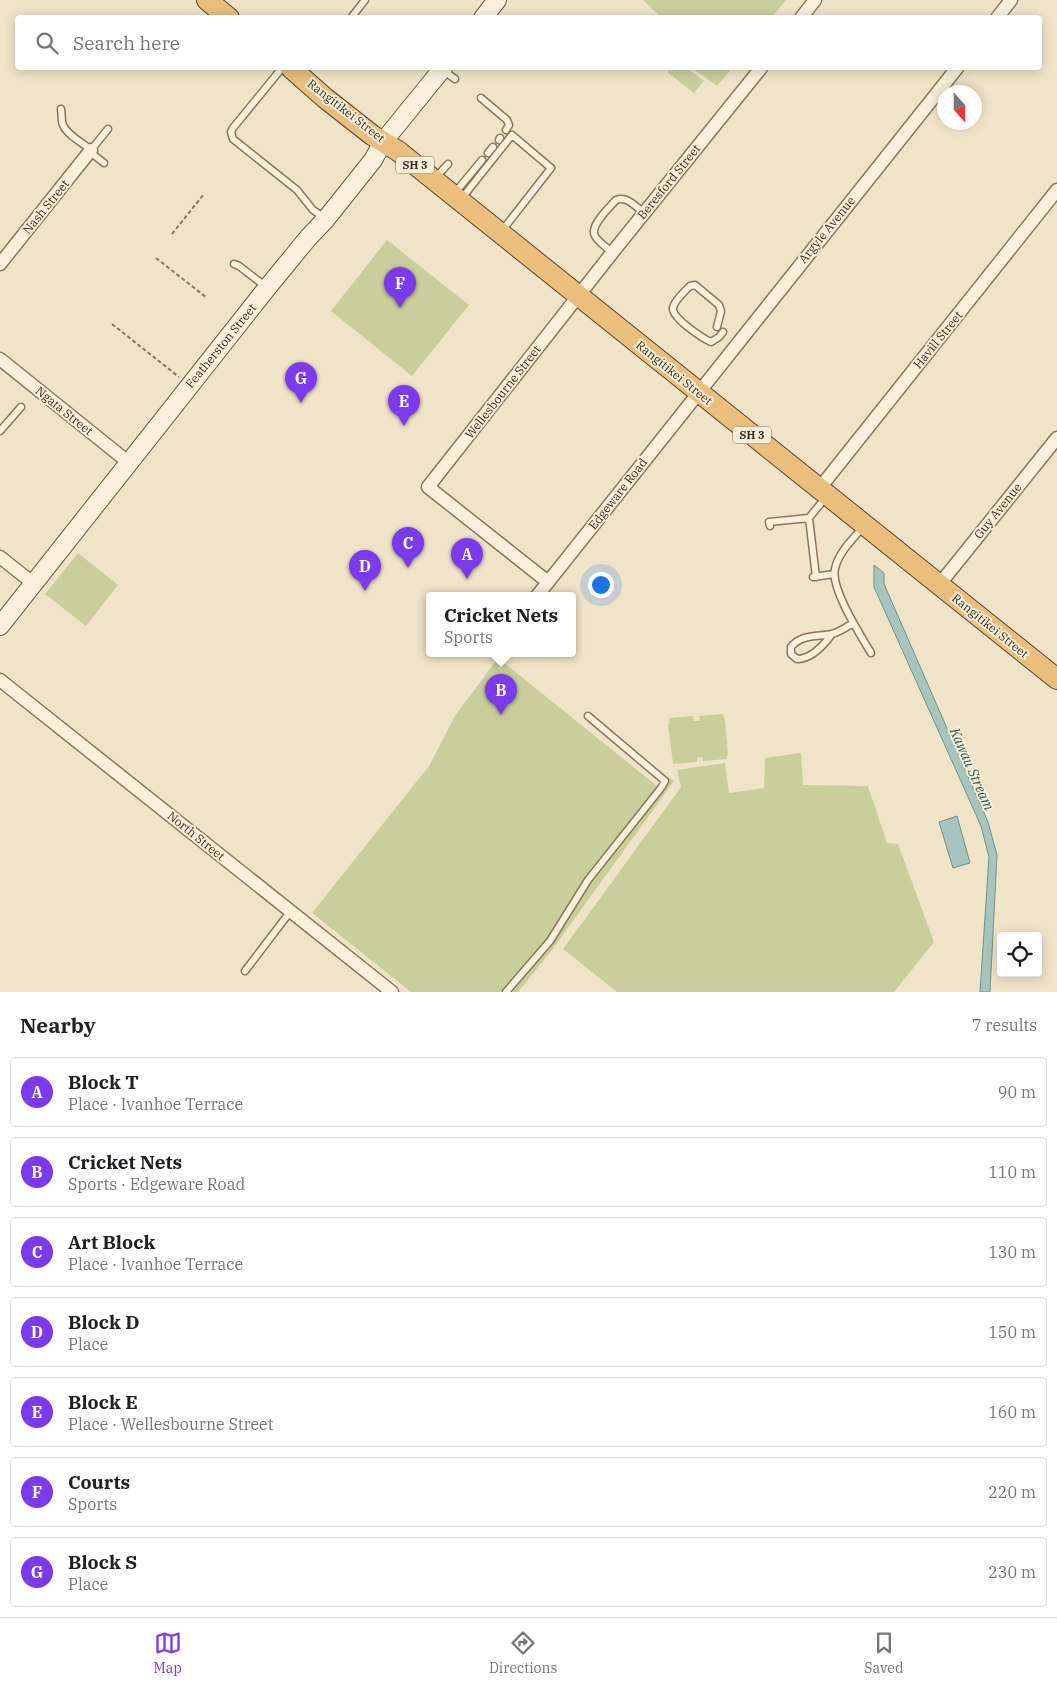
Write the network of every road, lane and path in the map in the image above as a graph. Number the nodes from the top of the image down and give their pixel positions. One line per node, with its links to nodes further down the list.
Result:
1 (365, 0): 7 (lane)
2 (497, 0): 8 (main road)
3 (815, 0): 9 (street)
4 (1011, 0): 10 (street)
5 (212, 1): 6 (highway)
6 (227, 15)
7 (353, 15)
8 (485, 15)
9 (803, 15)
10 (999, 15)
11 (280, 70): 30 (lane)
12 (759, 70): 29 (street, Beresford Street)
13 (955, 70): 45 (street, Argyle Avenue)
14 (300, 72): 20 (highway, Rangitikei Street / SH 3)
15 (446, 72): 20 (main road, Featherston Street)
16 (481, 98): 19 (lane)
17 (61, 109): 21 (lane)
18 (108, 129): 21 (lane)
19 (506, 130)
20 (383, 142): 25 (highway, Rangitikei Street / SH 3); 30 (main road, Featherston Street)
21 (91, 151): 23 (lane); 35 (street, Nash Street)
22 (482, 160): 28 (lane)
23 (104, 163)
24 (448, 164): 25 (lane)
25 (434, 180): 28 (highway, Rangitikei Street / SH 3)
26 (1057, 190): 50 (street, Havill Street)
27 (204, 194): 31 (path)
28 (456, 198): 32 (highway, Rangitikei Street / SH 3); 32 (lane)
29 (644, 213): 33 (street, Beresford Street); 33 (lane)
30 (326, 219): 37 (main road, Featherston Street)
31 (172, 234)
32 (500, 234): 38 (highway, Rangitikei Street / SH 3)
33 (612, 253): 38 (street, Beresford Street)
34 (156, 258): 39 (path)
35 (0, 264)
36 (234, 264): 37 (lane)
37 (267, 288): 49 (main road, Featherston Street)
38 (578, 296): 45 (highway, Rangitikei Street / SH 3); 56 (street, Wellesbourne Street)
39 (207, 298)
40 (112, 324): 44 (path)
41 (717, 327): 42 (lane)
42 (724, 332)
43 (0, 359): 49 (street, Ngata Street)
44 (179, 377)
45 (699, 393): 50 (highway, Rangitikei Street / SH 3); 56 (street, Edgeware Road)
46 (21, 407): 47 (lane)
47 (0, 432)
48 (1057, 438): 58 (street, Guy Avenue)
49 (128, 462): 57 (main road, Featherston Street)
50 (823, 492): 51 (lane); 52 (highway, Rangitikei Street / SH 3)
51 (809, 518): 53 (lane); 55 (lane)
52 (864, 525): 55 (lane); 58 (highway, Rangitikei Street / SH 3)
53 (770, 526)
54 (0, 557): 57 (street)
55 (834, 574): 60 (lane)
56 (548, 582): 59 (street, Edgeware Road)
57 (34, 584): 61 (main road, Featherston Street)
58 (939, 585): 64 (highway, Rangitikei Street / SH 3)
59 (540, 592)
60 (853, 623): 62 (lane); 63 (lane)
61 (0, 626)
62 (832, 634): 62 (lane)
63 (871, 653)
64 (1057, 679)
65 (0, 680): 67 (street, North Street)
66 (588, 716): 70 (lane)
67 (290, 912): 68 (lane); 69 (street, North Street)
68 (245, 971)
69 (392, 992)
70 (506, 992)

